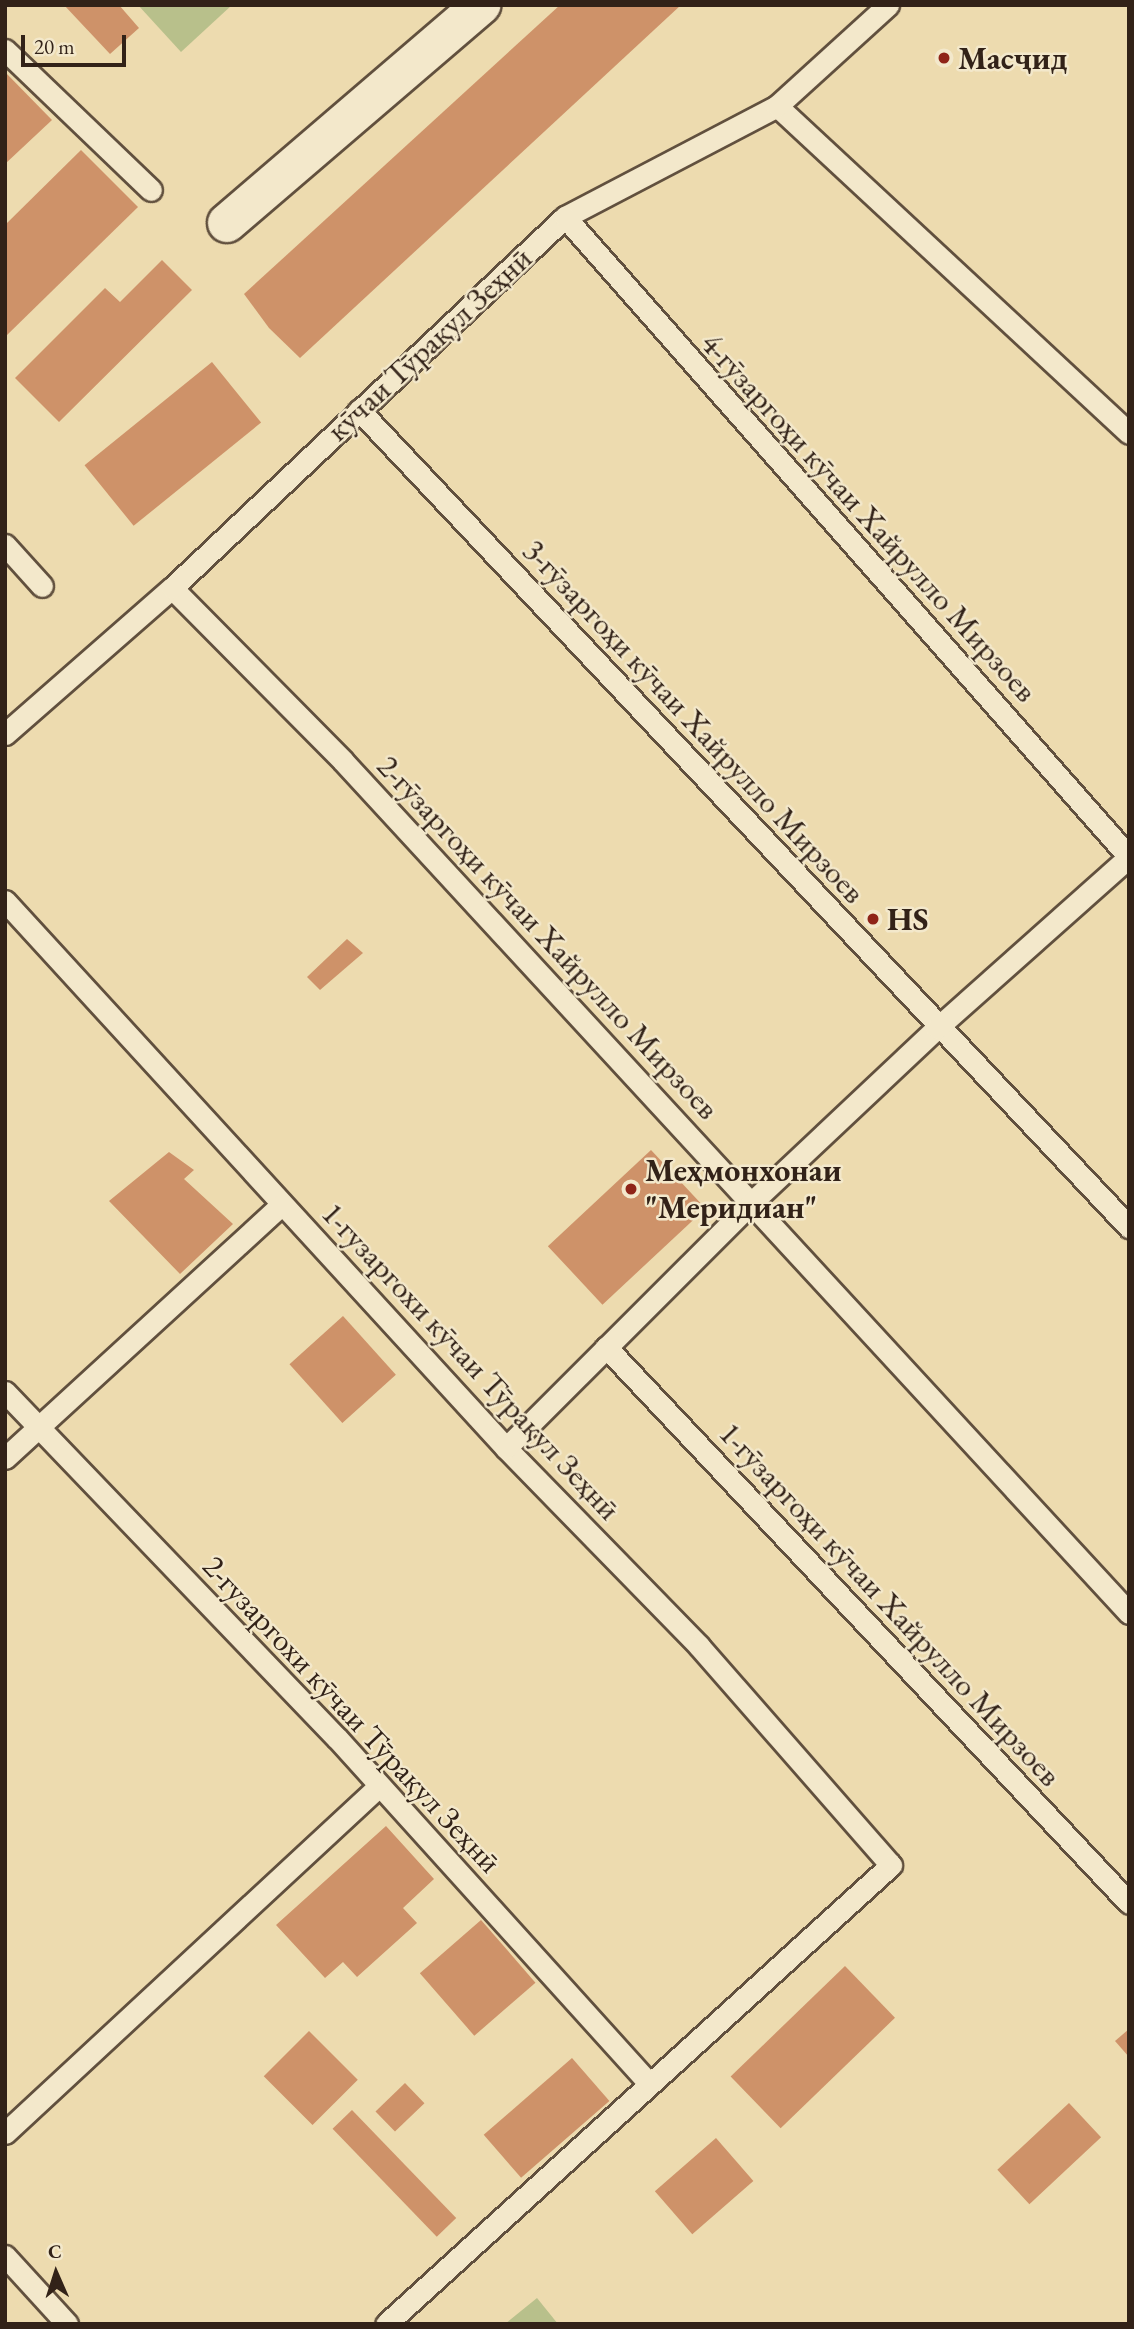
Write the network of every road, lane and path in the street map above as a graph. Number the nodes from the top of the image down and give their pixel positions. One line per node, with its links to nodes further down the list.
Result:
1 (481, 5): 7 (street)
2 (888, 5): 4 (lane, кӯчаи Тӯрақул Зеҳнӣ)
3 (5, 50): 5 (lane)
4 (776, 106): 6 (lane, кӯчаи Тӯрақул Зеҳнӣ); 9 (lane)
5 (151, 190)
6 (565, 217): 8 (lane, кӯчаи Тӯрақул Зеҳнӣ); 14 (lane, 4-гӯзаргоҳи кӯчаи Хайрулло Мирзоев)
7 (227, 223)
8 (359, 410): 12 (lane, кӯчаи Тӯрақул Зеҳнӣ); 16 (lane, 3-гӯзаргоҳи кӯчаи Хайрулло Мирзоев)
9 (1129, 433)
10 (5, 544): 11 (lane)
11 (42, 586)
12 (172, 588): 13 (lane, кӯчаи Тӯрақул Зеҳнӣ); 18 (lane, 2-гӯзаргоҳи кӯчаи Хайрулло Мирзоев)
13 (5, 734)
14 (1129, 857): 16 (lane)
15 (5, 901): 17 (lane, 1-гузаргохи кӯчаи Тӯрақул Зеҳнӣ)
16 (937, 1028): 18 (lane); 19 (lane, 3-гӯзаргоҳи кӯчаи Хайрулло Мирзоев)
17 (281, 1205): 22 (lane); 23 (lane, 1-гузаргохи кӯчаи Тӯрақул Зеҳнӣ)
18 (749, 1205): 20 (lane); 25 (lane, 2-гӯзаргоҳи кӯчаи Хайрулло Мирзоев)
19 (1129, 1227)
20 (606, 1347): 23 (lane); 27 (lane, 1-гӯзаргоҳи кӯчаи Хайрулло Мирзоев)
21 (5, 1392): 22 (lane, 2-гузаргохи кӯчаи Тӯрақул Зеҳнӣ)
22 (38, 1427): 24 (lane); 26 (lane, 2-гузаргохи кӯчаи Тӯрақул Зеҳнӣ)
23 (506, 1448): 28 (lane, 1-гузаргохи кӯчаи Тӯрақул Зеҳнӣ)
24 (5, 1458)
25 (1129, 1613)
26 (378, 1787): 28 (lane, 2-гузаргохи кӯчаи Тӯрақул Зеҳнӣ); 29 (lane)
27 (1129, 1903)
28 (649, 2083): 32 (lane)
29 (5, 2133)
30 (5, 2256): 31 (lane)
31 (67, 2324)
32 (386, 2324)

